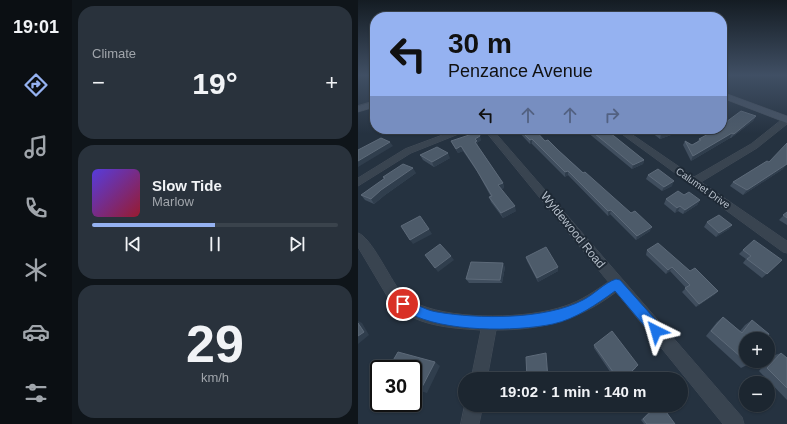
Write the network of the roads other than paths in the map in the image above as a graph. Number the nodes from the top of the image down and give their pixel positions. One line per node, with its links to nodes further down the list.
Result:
1 (727, 97): 4 (street)
2 (370, 106): 3 (street)
3 (358, 110)
4 (787, 120): 8 (street)
5 (452, 134): 9 (street)
6 (492, 134): 12 (street, Wyldewood Road)
7 (626, 134): 8 (street, Calumet Drive)
8 (694, 182): 11 (street, Calumet Drive)
9 (358, 183)
10 (358, 238): 13 (street)
11 (787, 248)
12 (616, 284): 13 (street); 17 (street, Wyldewood Road)
13 (490, 323): 14 (street)
14 (480, 372)
15 (473, 412): 16 (street)
16 (470, 424)
17 (735, 424)

